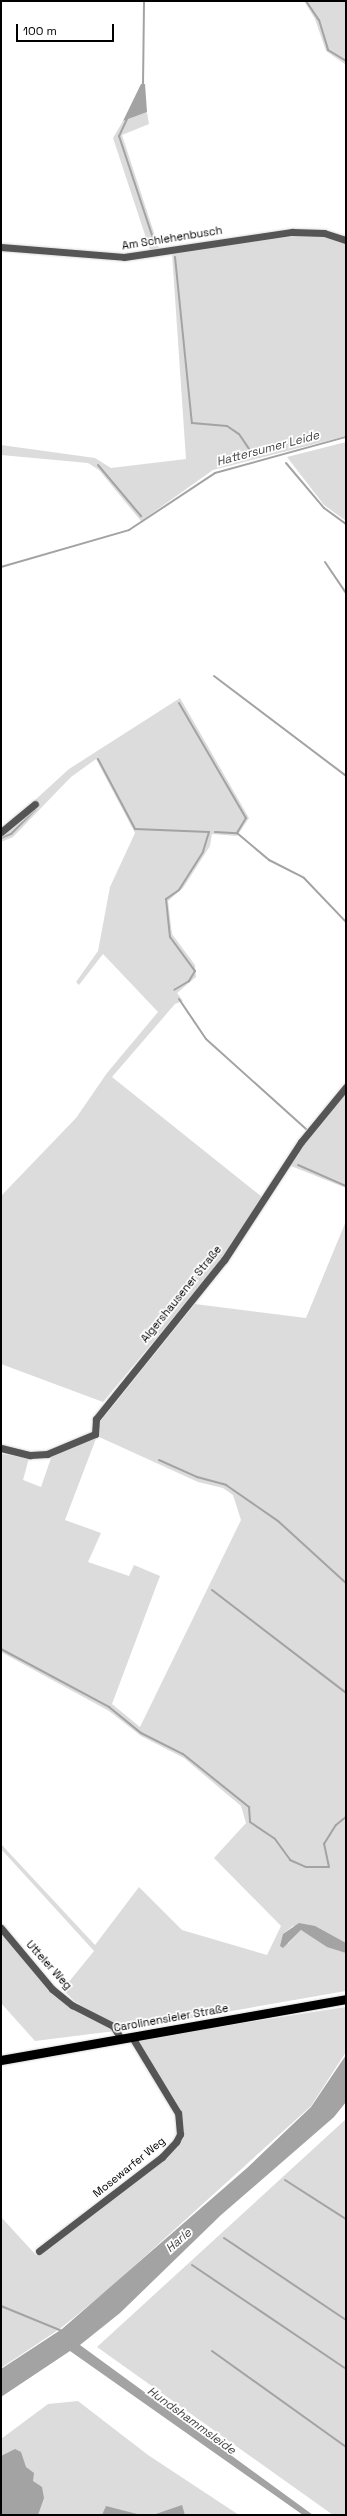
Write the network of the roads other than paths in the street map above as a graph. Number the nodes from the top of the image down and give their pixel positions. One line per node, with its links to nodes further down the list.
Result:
1 (346, 240): 2 (street, Am Schlehenbusch)
2 (1, 247)
3 (36, 804): 4 (street)
4 (1, 832)
5 (346, 1087): 6 (street, Algershausener Straße)
6 (1, 1448)
7 (1, 1928): 10 (street, Utteler Weg)
8 (346, 1999): 9 (main road, Carolinensieler Straße)
9 (132, 2037): 10 (main road, Carolinensieler Straße); 12 (street, Mosewarfer Weg)
10 (121, 2039): 11 (main road, Carolinensieler Straße)
11 (1, 2060)
12 (39, 2251)

